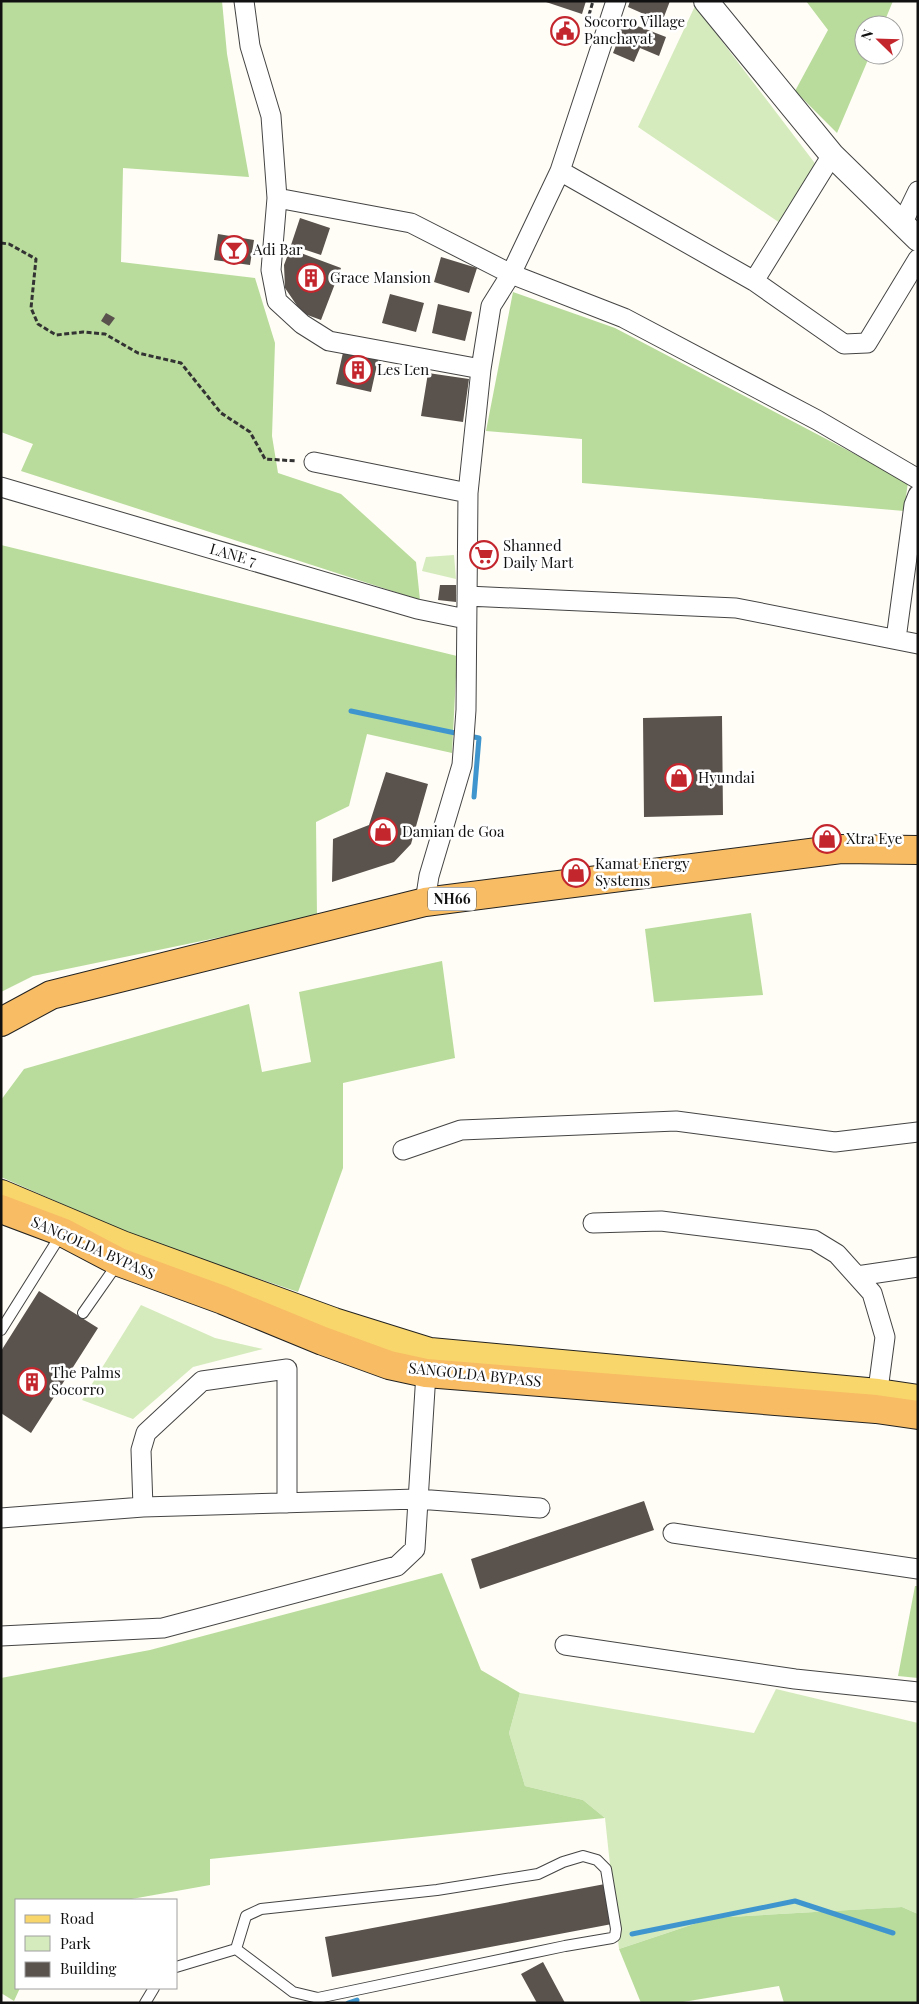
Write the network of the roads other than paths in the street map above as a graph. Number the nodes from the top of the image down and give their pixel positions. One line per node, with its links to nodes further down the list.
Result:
1 (244, 1): 7 (street)
2 (616, 1): 5 (street)
3 (706, 1): 4 (street)
4 (832, 155): 8 (street); 11 (street)
5 (560, 171): 10 (street); 11 (street)
6 (918, 190): 8 (street)
7 (277, 198): 10 (street); 12 (street)
8 (910, 231)
9 (918, 259): 11 (street)
10 (511, 274): 12 (street); 14 (street)
11 (754, 281)
12 (482, 369): 16 (street)
13 (314, 462): 16 (street)
14 (918, 479)
15 (1, 487): 19 (street, LANE 7)
16 (468, 493): 18 (street)
17 (918, 495): 20 (street)
18 (466, 596): 19 (street); 20 (street)
19 (466, 619): 23 (street)
20 (896, 639): 21 (street)
21 (918, 644)
22 (918, 850): 23 (highway, NH66)
23 (425, 902): 24 (highway, NH66)
24 (1, 1022)
25 (918, 1132): 26 (street)
26 (403, 1150)
27 (1, 1194): 38 (main road, SANGOLDA BYPASS)
28 (1, 1210): 30 (highway, SANGOLDA BYPASS)
29 (593, 1223): 33 (street)
30 (62, 1232): 31 (highway, SANGOLDA BYPASS); 35 (lane)
31 (119, 1262): 34 (lane); 36 (highway, SANGOLDA BYPASS)
32 (918, 1267): 33 (street)
33 (857, 1276): 38 (street)
34 (83, 1313)
35 (1, 1330)
36 (426, 1374): 38 (highway, SANGOLDA BYPASS); 40 (street)
37 (918, 1399): 38 (main road, SANGOLDA BYPASS)
38 (877, 1401): 39 (highway, SANGOLDA BYPASS)
39 (918, 1415)
40 (417, 1499): 41 (street); 43 (street); 47 (street)
41 (287, 1502): 42 (street); 42 (street)
42 (143, 1507): 44 (street)
43 (540, 1508)
44 (1, 1518)
45 (673, 1533): 46 (street)
46 (918, 1569)
47 (1, 1636)
48 (565, 1645): 49 (street)
49 (918, 1692)
50 (236, 1949): 50 (lane); 51 (lane)
51 (178, 1966)
52 (153, 1989): 53 (lane)
53 (145, 2003)

